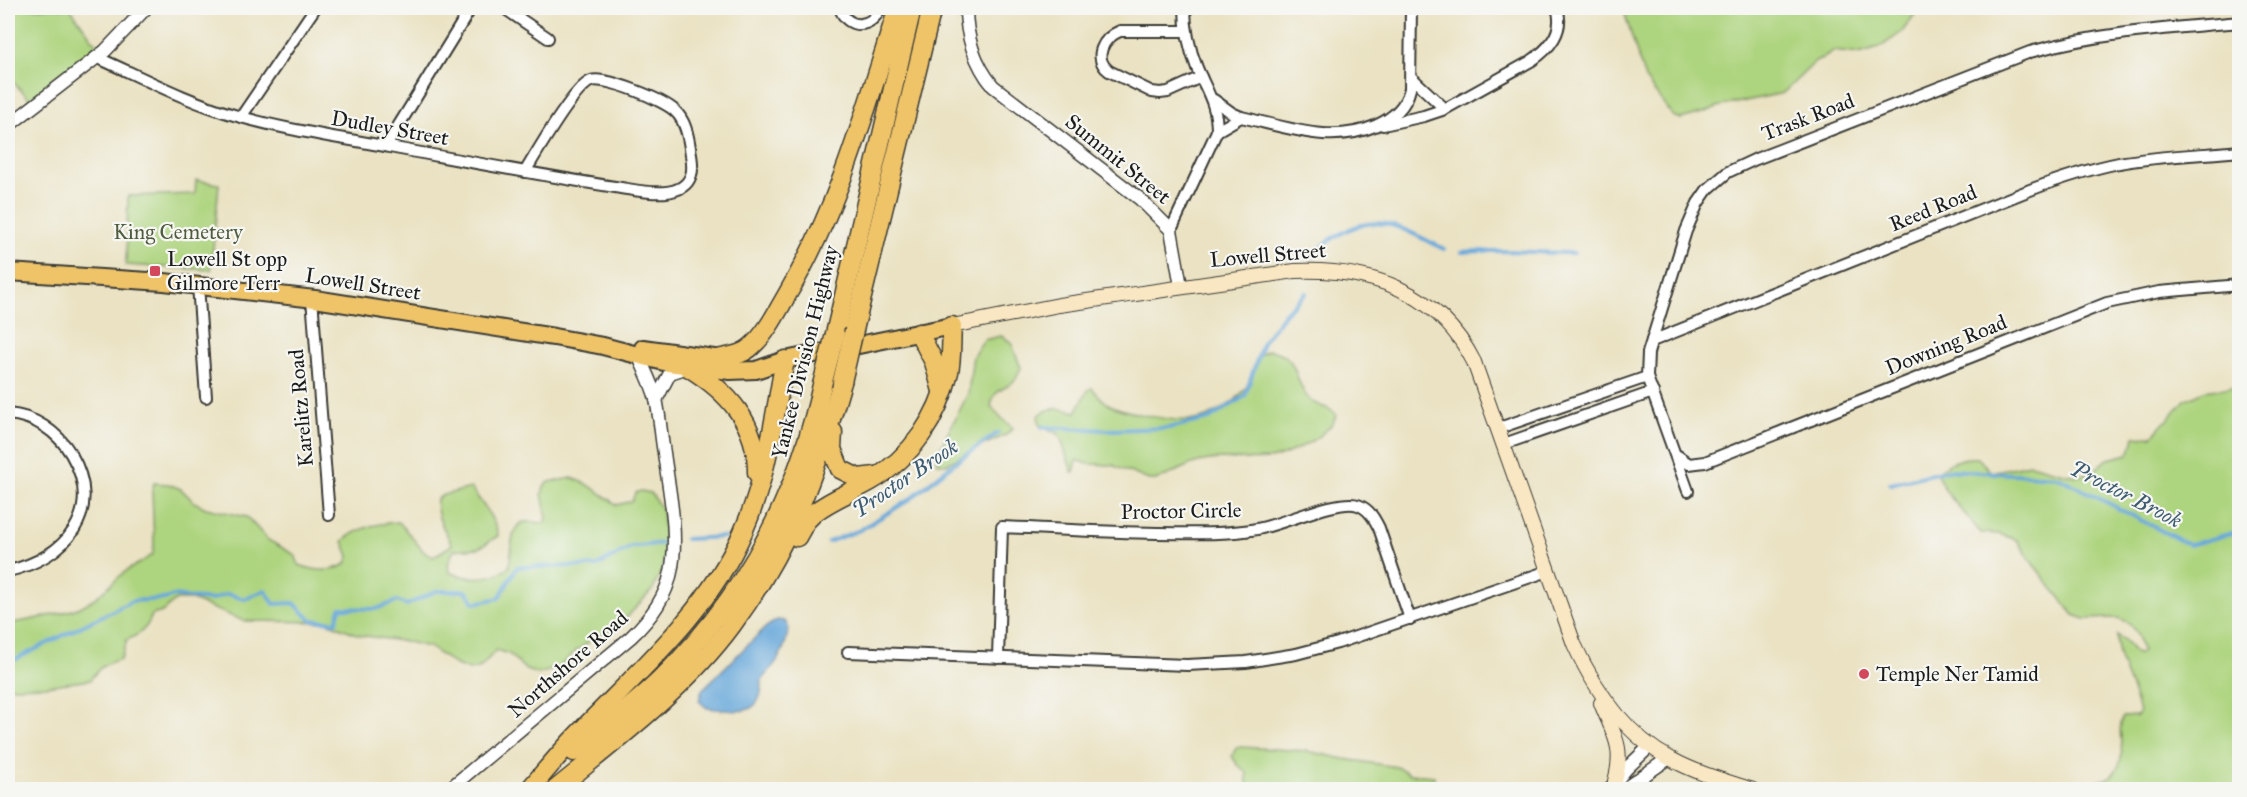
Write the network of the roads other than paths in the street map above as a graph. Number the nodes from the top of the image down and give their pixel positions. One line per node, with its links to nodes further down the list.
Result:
1 (146, 8): 17 (street)
2 (315, 8): 22 (street)
3 (471, 8): 27 (street)
4 (504, 8): 16 (street)
5 (840, 8): 6 (street)
6 (880, 8)
7 (898, 8): 41 (highway)
8 (912, 8): 69 (highway, Yankee Division Highway, bridge)
9 (932, 8): 45 (highway, Yankee Division Highway, bridge)
10 (966, 8): 30 (street, Summit Street)
11 (1185, 8): 15 (street)
12 (1411, 8): 19 (street)
13 (1557, 8): 21 (street)
14 (2240, 22): 38 (street, Trask Road)
15 (1186, 31): 18 (street); 18 (street)
16 (548, 38)
17 (96, 57): 22 (street, Dudley Street); 24 (street)
18 (1201, 77): 20 (street)
19 (1412, 78): 21 (street); 25 (street)
20 (1213, 99): 23 (street); 26 (street)
21 (1445, 109): 25 (street)
22 (241, 117): 27 (street, Dudley Street)
23 (1241, 117): 25 (street); 26 (street)
24 (8, 126)
25 (1373, 127)
26 (1217, 131): 30 (street)
27 (386, 146): 29 (street, Dudley Street)
28 (2240, 151): 38 (street, Reed Road)
29 (525, 172): 29 (street, Dudley Street)
30 (1170, 230): 34 (street, Summit Street)
31 (8, 272): 32 (main road, Lowell Street)
32 (198, 285): 35 (main road, Lowell Street); 48 (street)
33 (2240, 285): 53 (street, Downing Road)
34 (1181, 286): 36 (main road, Lowell Street); 51 (main road, Lowell Street)
35 (312, 298): 39 (main road, Lowell Street); 57 (street, Karelitz Road)
36 (952, 326): 37 (main road, Lowell Street); 46 (highway)
37 (919, 333): 42 (main road, Lowell Street); 46 (highway)
38 (1652, 341): 44 (street, Trask Road)
39 (603, 346): 40 (main road, Lowell Street); 41 (main road, Lowell Street)
40 (639, 357): 43 (main road, Lowell Street); 49 (street, Northshore Road)
41 (718, 359): 42 (main road, Lowell Street)
42 (784, 360): 43 (main road, Lowell Street); 55 (highway)
43 (688, 367): 49 (street); 55 (highway)
44 (1647, 377): 47 (street, Trask Road); 51 (street)
45 (842, 381): 54 (highway); 64 (highway, Yankee Division Highway)
46 (942, 391): 54 (highway)
47 (1653, 392): 52 (street); 53 (street, Trask Road)
48 (206, 396)
49 (656, 400): 68 (street, Northshore Road)
50 (8, 414): 58 (street)
51 (1498, 428): 52 (main road, Lowell Street)
52 (1504, 444): 59 (main road, Lowell Street)
53 (1677, 455): 56 (street, Trask Road)
54 (880, 475): 64 (highway)
55 (757, 490): 69 (highway)
56 (1688, 491)
57 (329, 515)
58 (8, 571)
59 (1548, 571): 60 (street); 63 (main road, Lowell Street)
60 (1410, 619): 62 (street); 62 (street, Proctor Circle)
61 (848, 652): 62 (street)
62 (998, 658)
63 (1595, 687): 65 (main road, Lowell Street); 67 (main road)
64 (675, 689): 70 (highway, Yankee Division Highway)
65 (1650, 746): 66 (main road, Lowell Street); 67 (street)
66 (1669, 758): 67 (street); 71 (main road, Lowell Street)
67 (1616, 787)
68 (448, 789)
69 (529, 789)
70 (555, 789)
71 (1753, 789)

